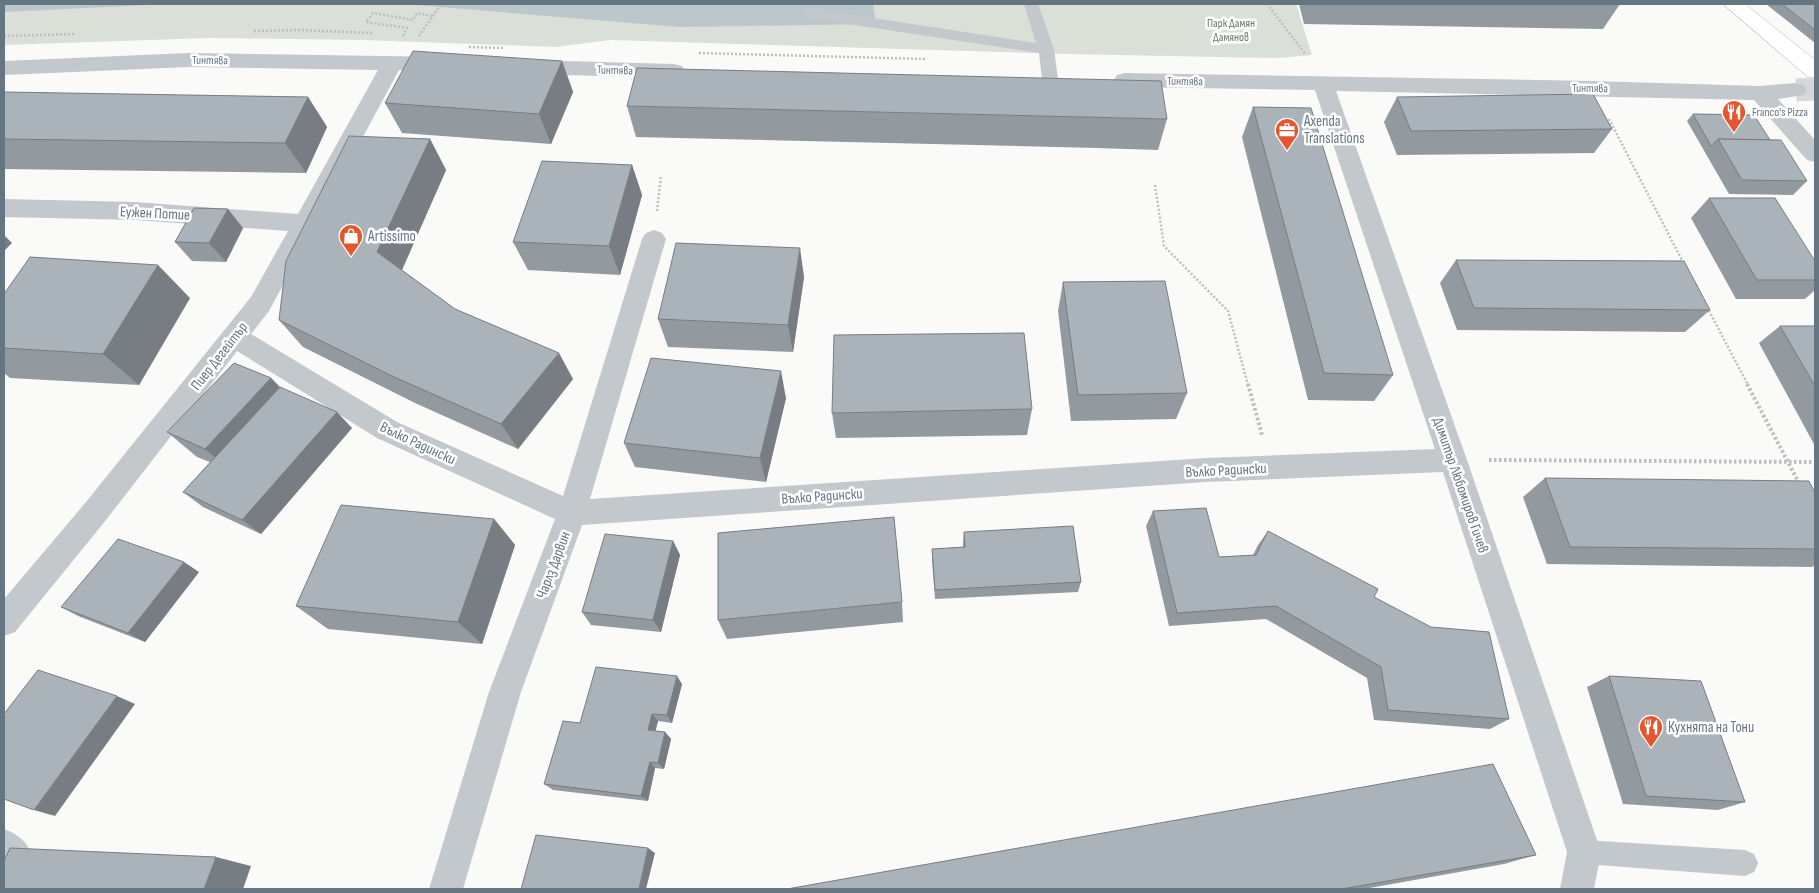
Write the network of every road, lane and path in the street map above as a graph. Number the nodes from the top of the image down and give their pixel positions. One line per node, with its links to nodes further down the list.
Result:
1 (440, 4): 6 (path)
2 (1031, 4): 9 (lane)
3 (1267, 4): 10 (path)
4 (1733, 4): 17 (main road)
5 (808, 13): 9 (lane)
6 (432, 16): 7 (path); 8 (path)
7 (401, 38)
8 (417, 38)
9 (1046, 49): 18 (lane)
10 (1302, 49)
11 (464, 56): 12 (path); 14 (street, Тинтява)
12 (506, 57): 15 (street, Тинтява)
13 (930, 59): 15 (path)
14 (392, 63): 16 (street, Тинтява); 29 (street, Пиер Дегейтър)
15 (696, 63)
16 (4, 68)
17 (1815, 71)
18 (1050, 79)
19 (1109, 80): 20 (street, Тинтява)
20 (1323, 84): 22 (street, Тинтява); 34 (street, Димитър Любомиров Гичев)
21 (1796, 90): 22 (street, Тинтява)
22 (1760, 93): 24 (street)
23 (1608, 118): 31 (path)
24 (1815, 154)
25 (660, 176): 27 (path)
26 (1155, 185): 37 (path)
27 (658, 206)
28 (4, 208): 29 (street, Еужен Потие)
29 (305, 223): 33 (street, Пиер Дегейтър)
30 (654, 239): 39 (street, Чарлз Дарвин)
31 (1688, 271)
32 (1705, 304): 35 (path)
33 (235, 337): 39 (street, Вълко Радински); 40 (street, Пиер Дегейтър)
34 (1453, 460): 35 (path); 37 (street, Вълко Радински); 42 (street, Димитър Любомиров Гичев)
35 (1787, 462): 36 (path); 38 (path)
36 (1815, 462)
37 (1271, 467): 39 (street, Вълко Радински)
38 (1803, 491)
39 (572, 513): 45 (street, Чарлз Дарвин)
40 (4, 622)
41 (4, 841): 44 (lane)
42 (1584, 852): 43 (lane); 46 (street, Димитър Любомиров Гичев)
43 (1745, 863)
44 (21, 889)
45 (446, 889)
46 (1577, 889)

